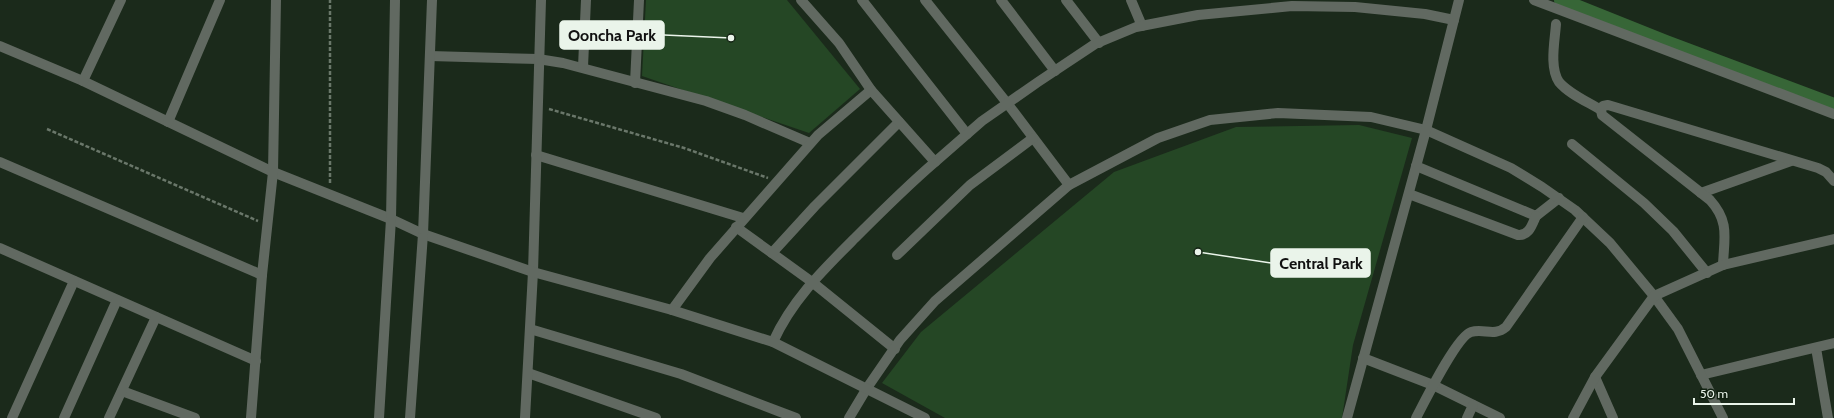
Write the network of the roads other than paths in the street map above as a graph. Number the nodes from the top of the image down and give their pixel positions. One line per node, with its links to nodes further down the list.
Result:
1 (121, 0): 26 (street)
2 (220, 0): 32 (street)
3 (276, 0): 44 (street)
4 (395, 0): 53 (street)
5 (432, 0): 22 (street)
6 (540, 0): 23 (street)
7 (586, 0): 24 (street)
8 (639, 0): 27 (street)
9 (801, 0): 28 (street)
10 (862, 0): 35 (street)
11 (925, 0): 29 (street)
12 (1001, 0): 25 (street)
13 (1066, 0): 20 (street)
14 (1131, 0): 19 (street)
15 (1459, 0): 17 (street)
16 (1534, 0): 31 (street)
17 (1454, 20): 19 (street); 34 (street)
18 (1556, 24): 30 (street)
19 (1142, 26): 20 (street)
20 (1099, 43): 25 (street)
21 (0, 46): 26 (street)
22 (430, 56): 23 (street); 55 (street)
23 (538, 59): 24 (street); 39 (street)
24 (584, 67): 27 (street)
25 (1055, 71): 29 (street)
26 (83, 81): 32 (street)
27 (635, 83): 37 (street)
28 (871, 90): 33 (street); 37 (street)
29 (1007, 103): 35 (street); 36 (street)
30 (1601, 110): 40 (street); 47 (street)
31 (1834, 114)
32 (168, 122): 44 (street)
33 (899, 122): 42 (street); 58 (street)
34 (1426, 130): 43 (street); 46 (street); 49 (street)
35 (967, 134): 42 (street)
36 (1033, 138): 46 (street); 59 (street)
37 (810, 143): 52 (street)
38 (1572, 144): 62 (street)
39 (536, 155): 52 (street); 61 (street)
40 (1791, 161): 45 (street); 47 (street)
41 (0, 162): 63 (street)
42 (934, 162): 65 (street)
43 (1416, 166): 48 (street); 50 (street)
44 (273, 172): 53 (street); 63 (street)
45 (1834, 181)
46 (1069, 185): 74 (street)
47 (1701, 193): 60 (street)
48 (1409, 194): 50 (street); 75 (street)
49 (1559, 198): 50 (street); 51 (street)
50 (1536, 216)
51 (1583, 217): 66 (street); 80 (street)
52 (743, 218): 54 (street)
53 (391, 219): 55 (street); 89 (street)
54 (736, 227): 58 (street); 68 (street)
55 (423, 234): 61 (street); 90 (street)
56 (1834, 239): 60 (street)
57 (0, 248): 64 (street)
58 (772, 253): 65 (street)
59 (897, 255)
60 (1723, 265): 62 (street)
61 (533, 272): 68 (street); 70 (street)
62 (1707, 273): 66 (street)
63 (262, 275): 76 (street)
64 (74, 281): 67 (street); 84 (street)
65 (812, 282): 71 (street); 74 (street)
66 (1654, 296): 78 (street); 79 (street)
67 (117, 300): 69 (street); 85 (street)
68 (672, 310): 71 (street)
69 (156, 317): 76 (street); 82 (street)
70 (530, 329): 77 (street); 93 (street)
71 (773, 342): 81 (street)
72 (1834, 343): 73 (street)
73 (1816, 348): 78 (street); 103 (street)
74 (895, 349): 81 (street)
75 (1363, 358): 80 (street); 96 (street)
76 (256, 361): 88 (street)
77 (528, 373): 91 (street); 92 (street)
78 (1701, 375): 102 (street)
79 (1595, 377): 100 (street); 101 (street)
80 (1433, 385): 83 (street); 97 (street)
81 (867, 388): 94 (street); 95 (street)
82 (122, 391): 86 (street); 87 (street)
83 (1473, 405): 98 (street); 99 (street)
84 (12, 418)
85 (64, 418)
86 (109, 418)
87 (195, 418)
88 (250, 418)
89 (379, 418)
90 (410, 418)
91 (525, 418)
92 (656, 418)
93 (796, 418)
94 (849, 418)
95 (925, 418)
96 (1347, 418)
97 (1416, 418)
98 (1467, 418)
99 (1500, 418)
100 (1573, 418)
101 (1612, 418)
102 (1723, 418)
103 (1828, 418)

